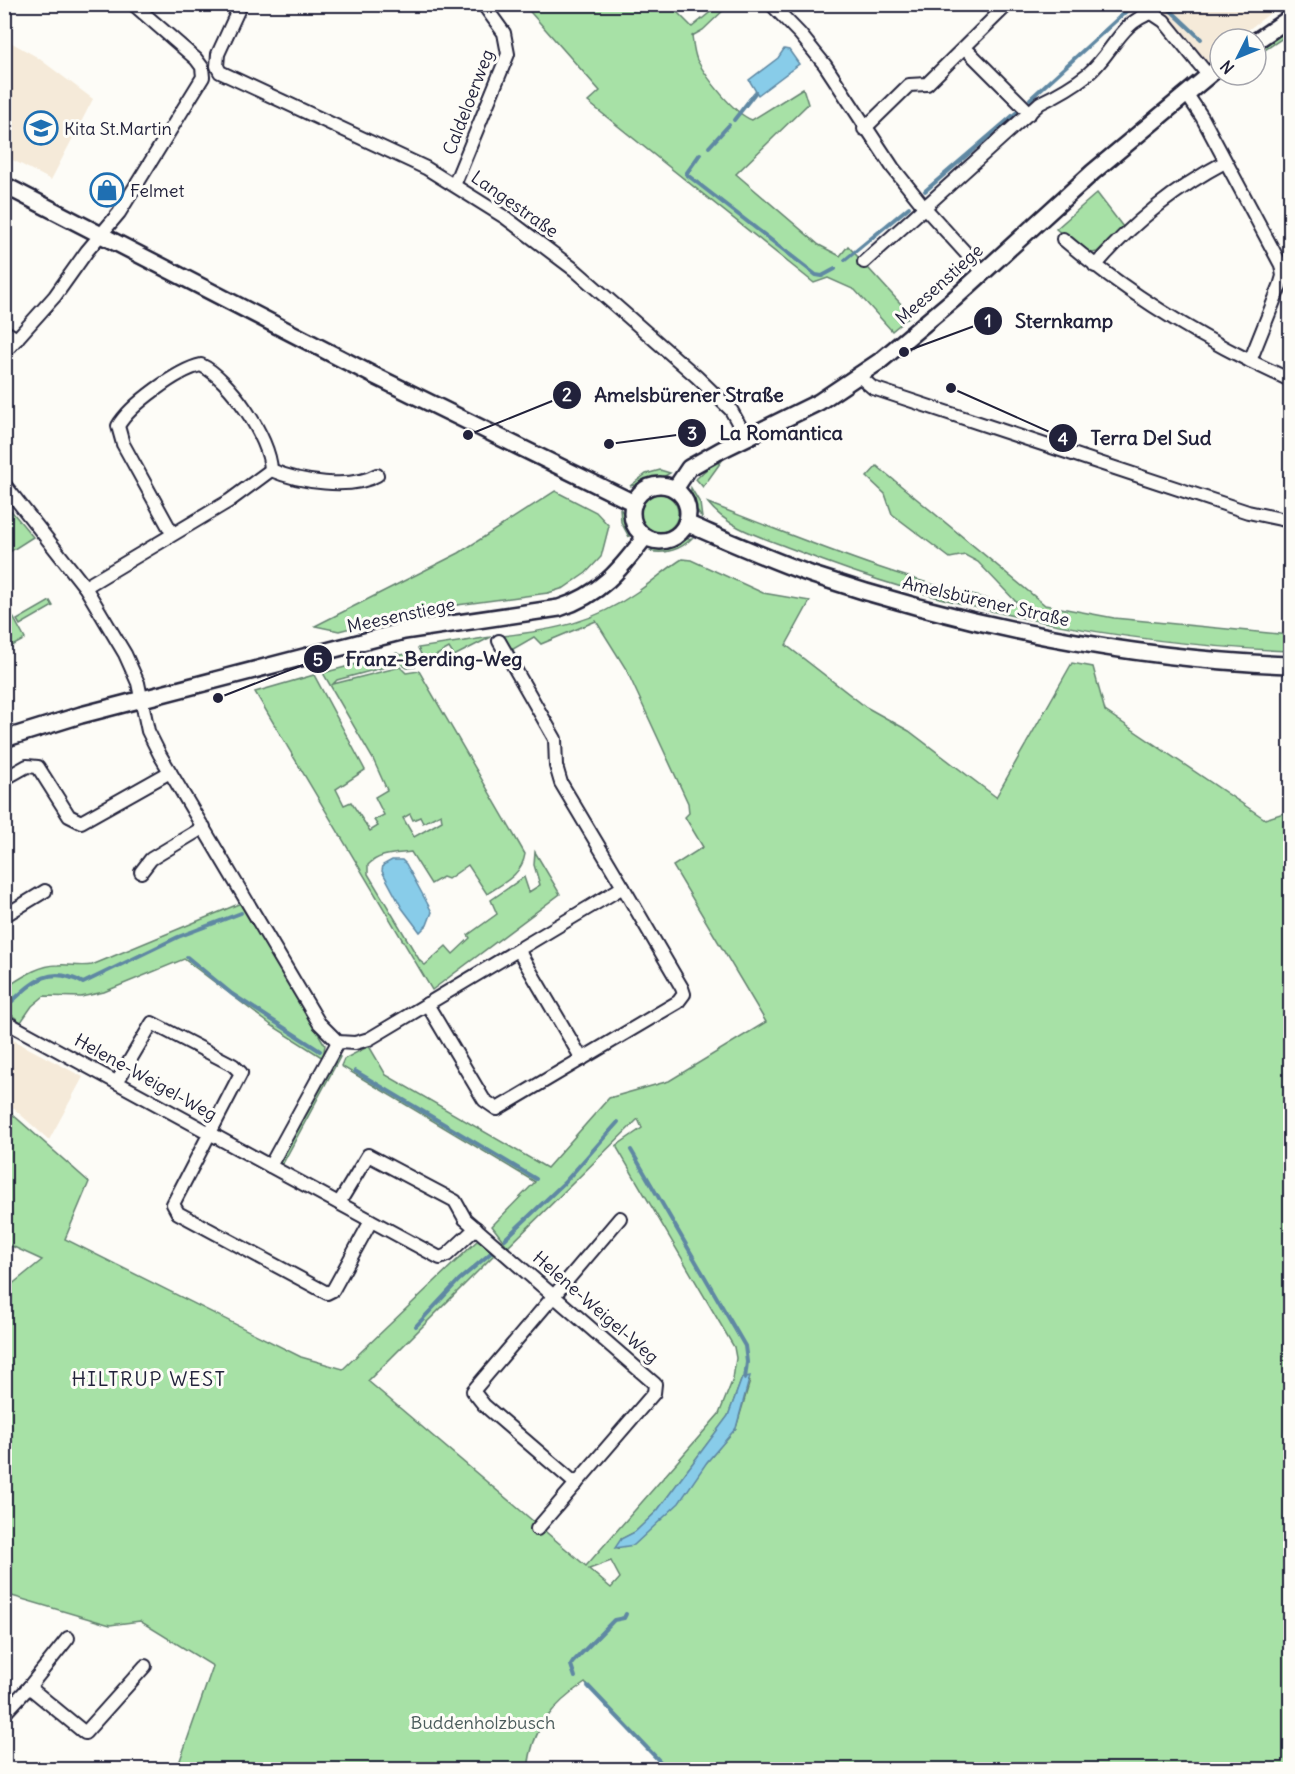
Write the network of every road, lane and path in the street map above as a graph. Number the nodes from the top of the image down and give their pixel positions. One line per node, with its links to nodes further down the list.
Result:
1 (134, 4): 18 (street)
2 (241, 4): 15 (street, Langestraße)
3 (483, 4): 15 (street, Caldeloerweg)
4 (771, 4): 13 (street)
5 (1008, 4): 8 (street)
6 (1290, 18): 7 (street)
7 (1268, 33)
8 (965, 48): 12 (street); 13 (street)
9 (1208, 65): 12 (street, Meesenstiege)
10 (1208, 76): 11 (street, Meesenstiege)
11 (1186, 93): 14 (street); 22 (street, Meesenstiege)
12 (1030, 112): 17 (street, Meesenstiege)
13 (864, 129): 17 (street)
14 (1225, 162): 21 (street); 26 (street)
15 (455, 183): 29 (street, Langestraße)
16 (4, 185): 18 (street)
17 (925, 208): 20 (street, Meesenstiege); 22 (street)
18 (100, 236): 24 (street); 34 (street)
19 (1063, 238): 21 (street)
20 (864, 262)
21 (1095, 266): 26 (street)
22 (983, 272): 27 (street, Meesenstiege)
23 (4, 331): 24 (street)
24 (16, 339): 25 (street)
25 (4, 352)
26 (1250, 362): 28 (street)
27 (859, 376): 29 (street, Meesenstiege); 35 (street)
28 (1290, 380)
29 (746, 437): 33 (street, Meesenstiege)
30 (271, 470): 31 (street); 37 (street); 37 (street)
31 (377, 475)
32 (4, 484): 39 (street)
33 (675, 489): 34 (street); 36 (street)
34 (633, 502): 38 (street)
35 (1290, 521)
36 (686, 523): 38 (street); 41 (street, Amelsbürener Straße)
37 (172, 533): 39 (street)
38 (645, 537): 42 (street, Meesenstiege)
39 (84, 587): 42 (street)
40 (499, 640): 48 (street)
41 (1290, 665)
42 (142, 700): 43 (street, Meesenstiege); 44 (street)
43 (4, 739)
44 (170, 772): 45 (street); 46 (street)
45 (4, 779)
46 (204, 827): 47 (street); 54 (street)
47 (141, 872)
48 (623, 887): 51 (street); 55 (street)
49 (45, 891): 50 (street)
50 (4, 915)
51 (518, 950): 52 (street); 55 (street)
52 (427, 1004): 54 (street); 55 (street)
53 (4, 1021): 56 (street, Helene-Weigel-Weg)
54 (338, 1042): 58 (street)
55 (582, 1059)
56 (117, 1082): 57 (street, Helene-Weigel-Weg); 57 (street)
57 (211, 1133): 58 (street, Helene-Weigel-Weg); 61 (street)
58 (270, 1166): 59 (street, Helene-Weigel-Weg)
59 (339, 1203): 61 (street, Helene-Weigel-Weg); 62 (street, Helene-Weigel-Weg)
60 (620, 1218): 63 (street)
61 (371, 1221): 62 (street, Helene-Weigel-Weg)
62 (476, 1228): 63 (street, Helene-Weigel-Weg)
63 (554, 1294): 64 (street); 64 (street, Helene-Weigel-Weg)
64 (576, 1484): 65 (street, Helene-Weigel-Weg)
65 (537, 1529)
66 (68, 1638): 68 (street)
67 (145, 1666): 68 (street)
68 (29, 1687): 69 (street)
69 (4, 1714)

